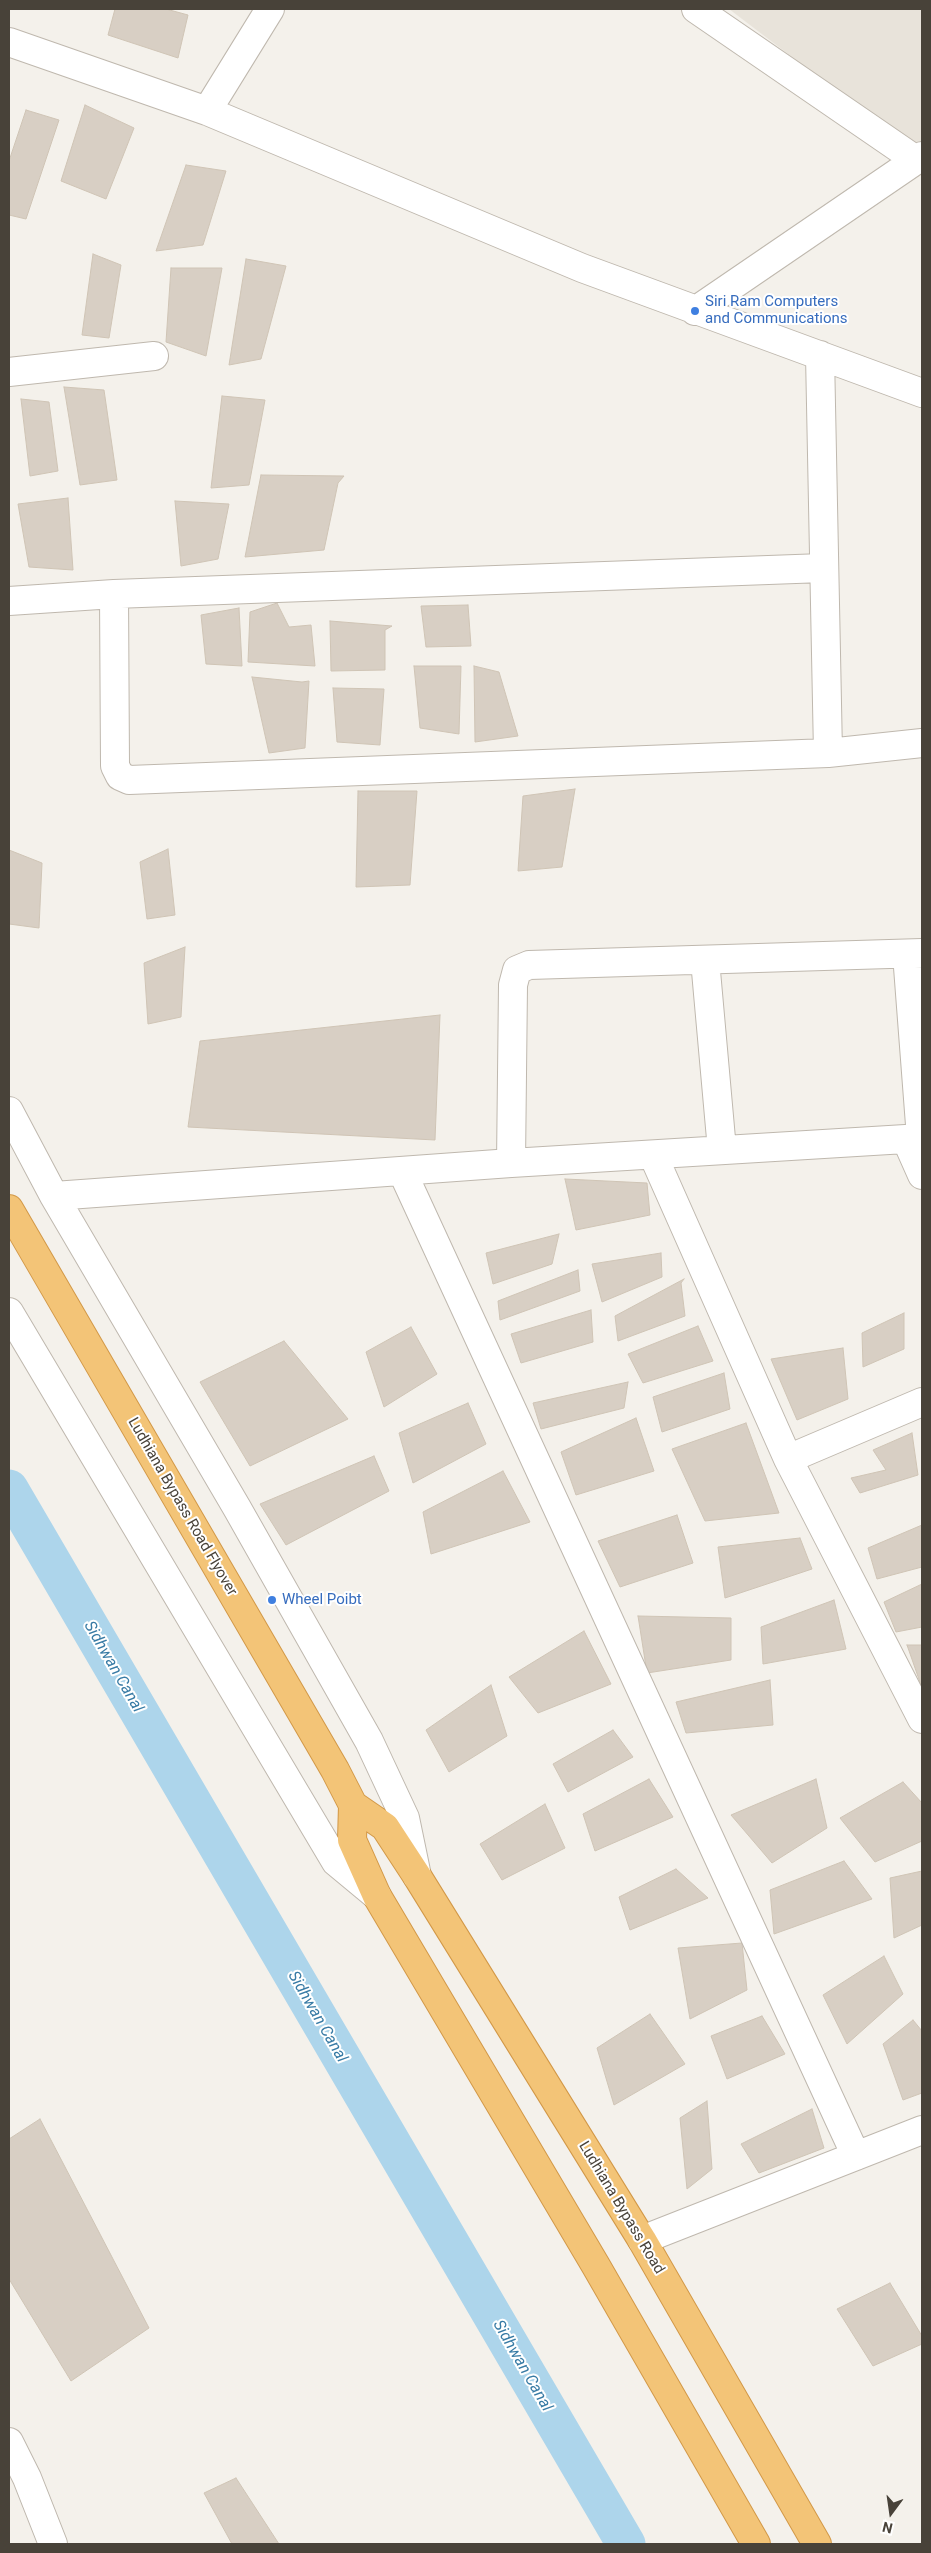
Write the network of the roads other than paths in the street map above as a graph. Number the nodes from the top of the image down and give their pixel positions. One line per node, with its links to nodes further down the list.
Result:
1 (270, 9): 4 (street)
2 (696, 9): 5 (street)
3 (9, 42): 4 (street)
4 (207, 110): 6 (street)
5 (919, 158): 6 (street)
6 (695, 312): 7 (street)
7 (820, 355): 10 (street); 11 (street)
8 (154, 356): 9 (street)
9 (9, 372)
10 (922, 393)
11 (823, 568): 12 (street); 15 (street)
12 (114, 594): 13 (street); 15 (street)
13 (9, 601)
14 (922, 743): 15 (street)
15 (828, 753)
16 (914, 954): 17 (street); 19 (street)
17 (705, 960): 20 (street); 22 (street)
18 (9, 1111): 25 (street)
19 (916, 1138): 20 (street); 24 (street)
20 (722, 1150): 21 (street)
21 (654, 1155): 22 (street); 29 (street)
22 (511, 1163): 23 (street)
23 (402, 1171): 25 (street); 35 (street)
24 (922, 1175)
25 (54, 1196): 32 (street)
26 (9, 1209): 31 (highway, Ludhiana Bypass Road Flyover)
27 (9, 1312): 33 (street)
28 (922, 1402): 29 (street)
29 (788, 1459): 30 (street)
30 (922, 1719)
31 (353, 1805): 32 (highway, Ludhiana Bypass Road Flyover); 33 (highway, Ludhiana Bypass Road Flyover)
32 (417, 1876): 36 (highway, Ludhiana Bypass Road)
33 (377, 1896): 39 (highway)
34 (922, 2130): 35 (street)
35 (856, 2156): 36 (street)
36 (642, 2240): 40 (highway, Ludhiana Bypass Road)
37 (9, 2442): 38 (street)
38 (53, 2544)
39 (756, 2544)
40 (817, 2544)

